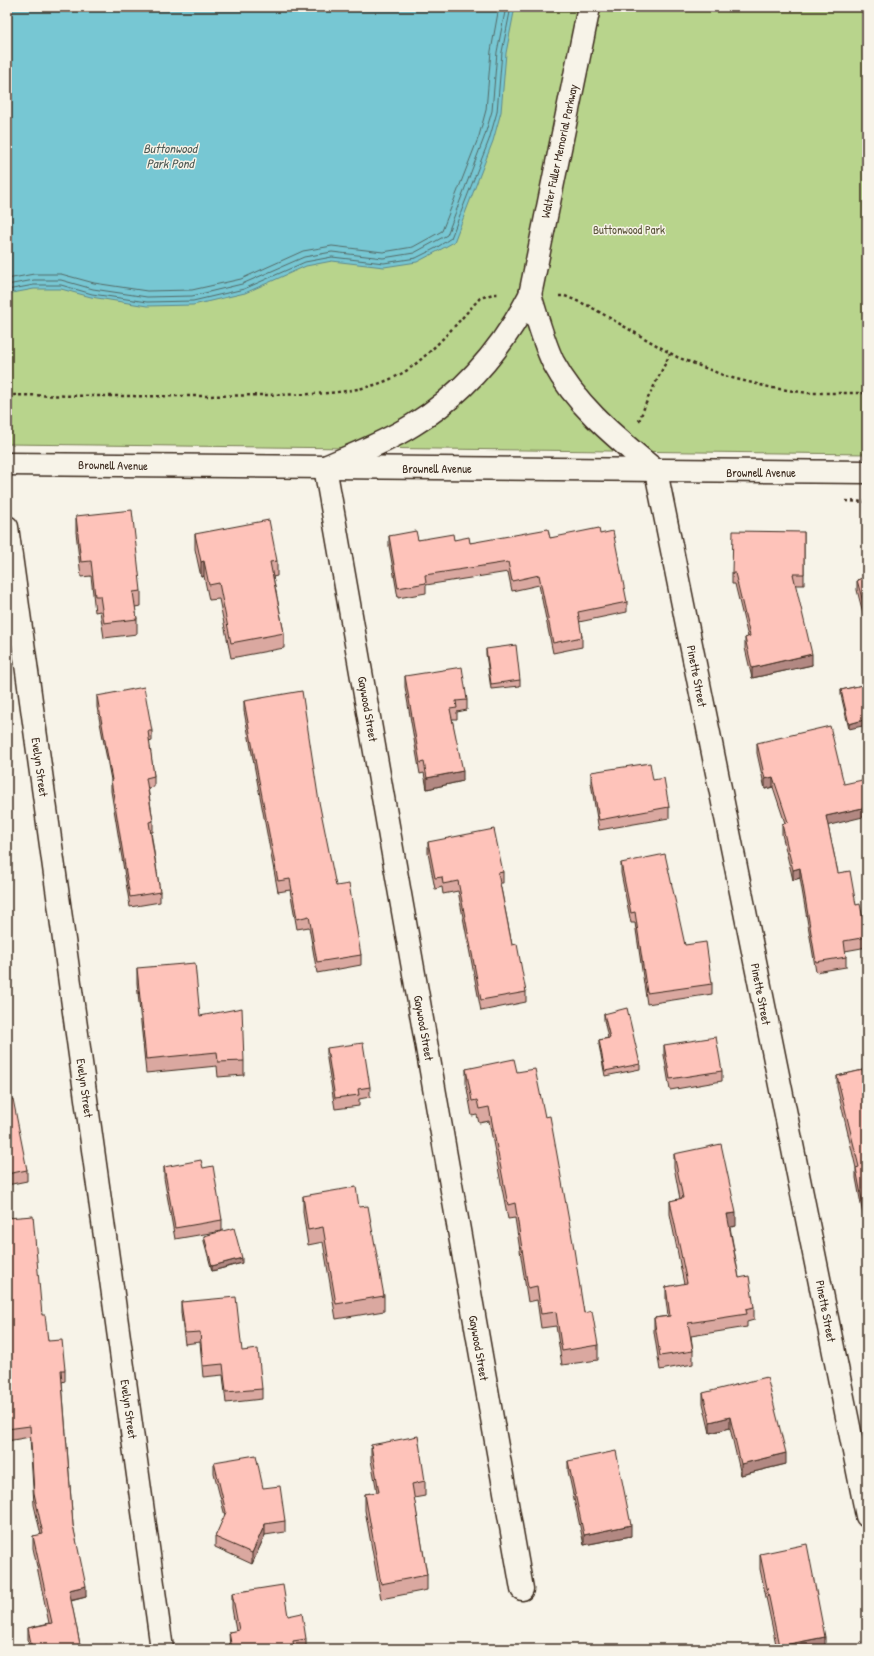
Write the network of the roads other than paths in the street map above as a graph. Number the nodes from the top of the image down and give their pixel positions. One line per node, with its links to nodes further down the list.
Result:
1 (589, 7): 2 (street, Walter Fuller Memorial Parkway)
2 (530, 295): 4 (street, Walter Fuller Memorial Parkway); 5 (street, Walter Fuller Memorial Parkway)
3 (7, 464): 4 (street, Brownell Avenue)
4 (325, 468): 5 (street, Brownell Avenue); 9 (street, Gaywood Street)
5 (656, 471): 6 (street, Brownell Avenue); 8 (street, Pinette Street)
6 (867, 472)
7 (7, 527): 10 (street, Evelyn Street)
8 (867, 1516)
9 (522, 1589)
10 (162, 1649)

